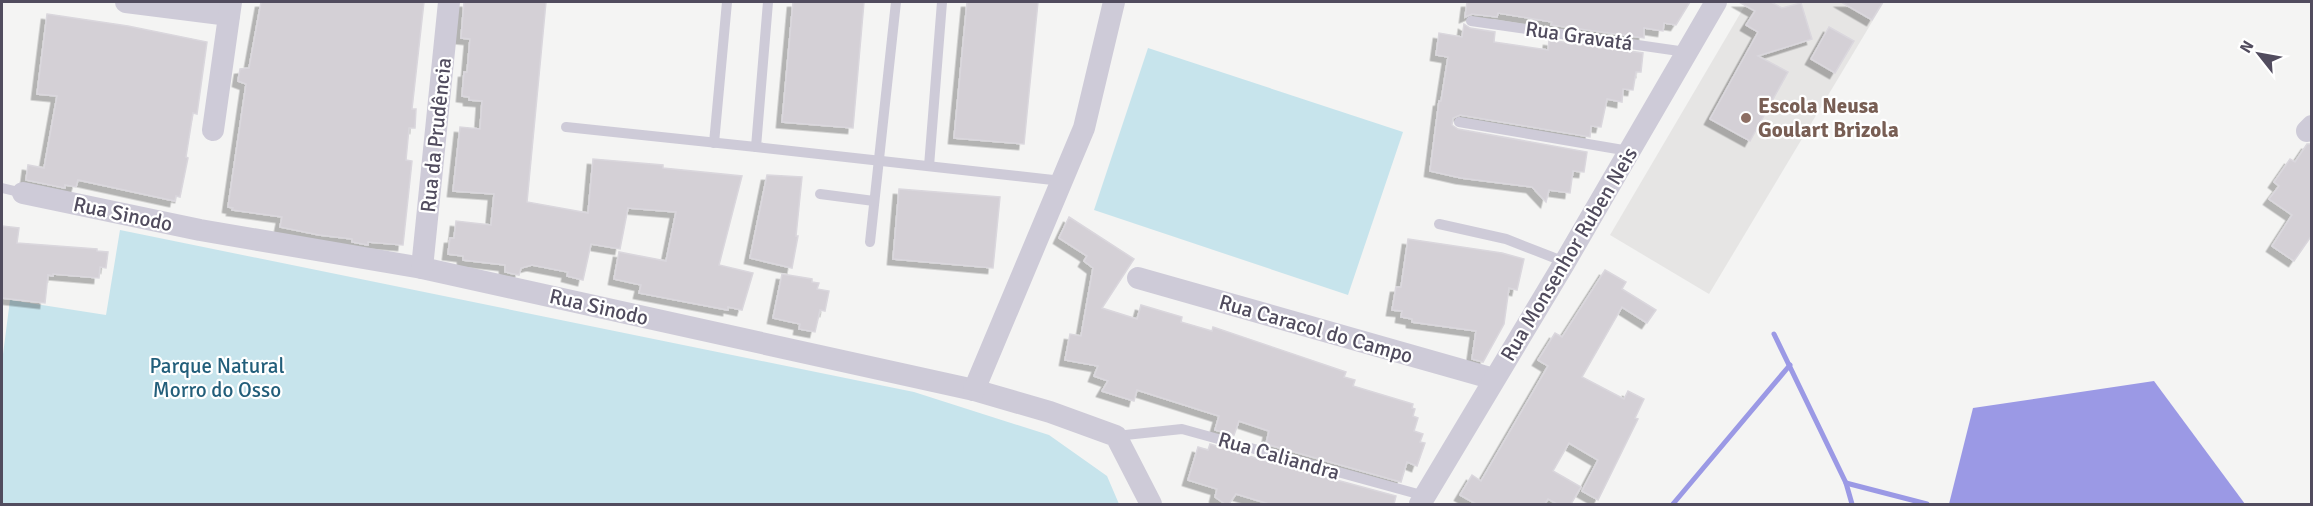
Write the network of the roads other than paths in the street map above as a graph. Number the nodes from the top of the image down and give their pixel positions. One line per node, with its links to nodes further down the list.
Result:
1 (126, 2): 9 (street)
2 (449, 2): 28 (street, Rua da Prudência)
3 (727, 2): 15 (lane)
4 (768, 2): 16 (lane)
5 (896, 2): 18 (lane)
6 (942, 2): 19 (lane)
7 (1114, 2): 20 (street)
8 (1716, 2): 11 (street, Rua Monsenhor Ruben Neis)
9 (230, 8): 14 (street)
10 (1471, 21): 11 (lane, Rua Gravatá)
11 (1686, 52): 17 (street, Rua Monsenhor Ruben Neis)
12 (1459, 122): 17 (lane)
13 (566, 127): 15 (lane)
14 (213, 130)
15 (714, 142): 16 (lane)
16 (756, 147): 18 (lane)
17 (1630, 151): 27 (street, Rua Monsenhor Ruben Neis)
18 (878, 160): 19 (lane); 24 (lane)
19 (929, 166): 20 (lane)
20 (1062, 182): 31 (street)
21 (2, 188): 22 (lane, Rua Sinodo)
22 (24, 193): 28 (street, Rua Sinodo)
23 (820, 194): 24 (lane)
24 (874, 201): 26 (lane)
25 (1439, 224): 27 (lane)
26 (870, 242)
27 (1565, 262): 30 (street, Rua Monsenhor Ruben Neis)
28 (422, 268): 31 (street, Rua Sinodo)
29 (1138, 278): 30 (street, Rua Caracol do Campo)
30 (1494, 379): 33 (street, Rua Monsenhor Ruben Neis)
31 (974, 390): 32 (street, Rua Sinodo)
32 (1116, 436): 33 (lane, Rua Caliandra); 34 (street)
33 (1428, 502)
34 (1151, 504)

